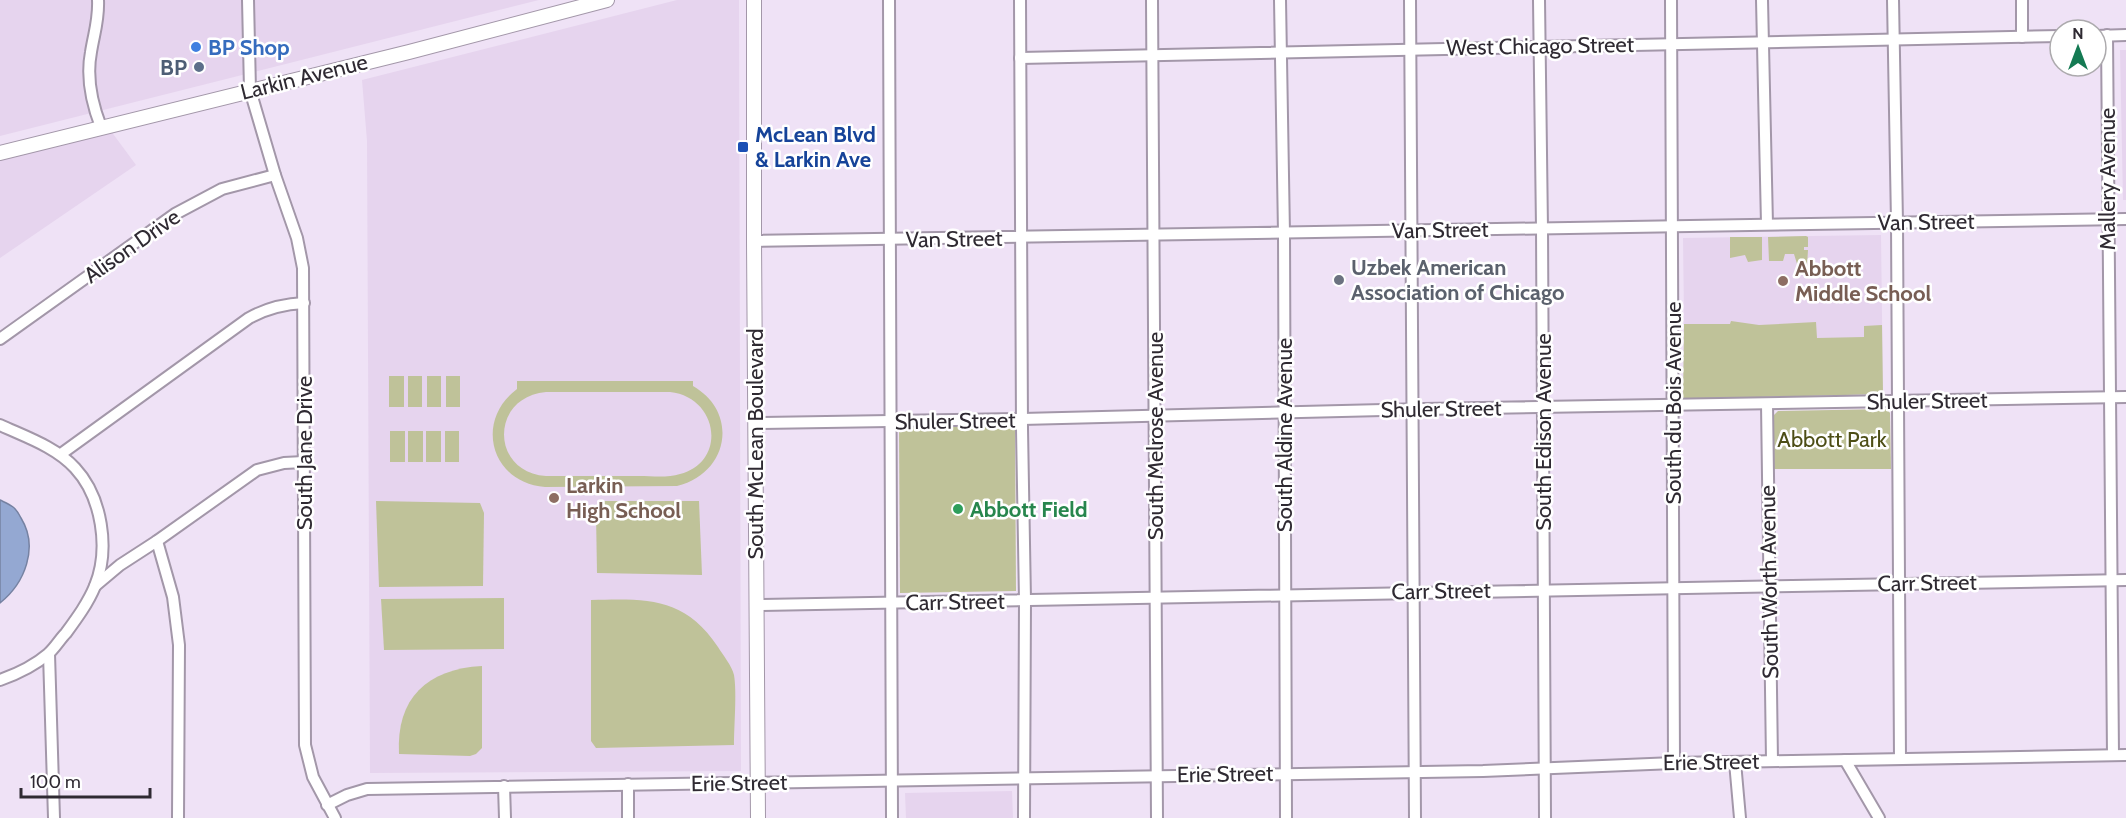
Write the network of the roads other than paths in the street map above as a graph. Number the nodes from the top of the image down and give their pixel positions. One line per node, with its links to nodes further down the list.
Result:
1 (98, 0): 29 (street)
2 (248, 0): 28 (street, South Jane Drive)
3 (607, 0): 28 (main road, Larkin Avenue)
4 (754, 0): 43 (main road, South McLean Boulevard)
5 (889, 0): 42 (street)
6 (1020, 0): 26 (street)
7 (1152, 0): 25 (street, South Melrose Avenue)
8 (1280, 0): 24 (street, South Aldine Avenue)
9 (1410, 0): 23 (street)
10 (1539, 0): 22 (street, South Edison Avenue)
11 (1671, 0): 21 (street, South du Bois Avenue)
12 (1762, 0): 20 (street)
13 (1893, 0): 19 (street)
14 (2022, 0): 18 (street)
15 (2108, 35): 16 (street)
16 (2126, 35)
17 (2048, 36): 18 (street, West Chicago Street)
18 (2022, 37): 19 (street, West Chicago Street)
19 (1893, 40): 20 (street, West Chicago Street); 34 (street)
20 (1762, 42): 21 (street, West Chicago Street); 35 (street)
21 (1671, 44): 22 (street, West Chicago Street); 36 (street, South du Bois Avenue)
22 (1539, 46): 23 (street, West Chicago Street); 37 (street, South Edison Avenue)
23 (1410, 49): 24 (street, West Chicago Street); 38 (street)
24 (1280, 51): 25 (street, West Chicago Street); 39 (street, South Aldine Avenue)
25 (1152, 54): 26 (street, West Chicago Street); 40 (street, South Melrose Avenue)
26 (1020, 58): 41 (street)
27 (2103, 78): 32 (street, Mallery Avenue)
28 (250, 90): 29 (main road, Larkin Avenue); 31 (street, South Jane Drive)
29 (101, 128): 30 (main road, Larkin Avenue)
30 (0, 153)
31 (274, 175): 44 (street, South Jane Drive); 45 (street, Alison Drive)
32 (2107, 219): 33 (street, Van Street); 34 (street, Van Street); 46 (street, Mallery Avenue)
33 (2126, 219)
34 (1897, 222): 35 (street, Van Street); 48 (street)
35 (1767, 225): 36 (street, Van Street)
36 (1671, 226): 37 (street, Van Street); 50 (street, South du Bois Avenue)
37 (1542, 228): 38 (street, Van Street); 51 (street, South Edison Avenue)
38 (1412, 230): 39 (street, Van Street); 52 (street)
39 (1284, 232): 40 (street, Van Street); 53 (street, South Aldine Avenue)
40 (1154, 235): 41 (street, Van Street); 54 (street, South Melrose Avenue)
41 (1021, 238): 42 (street, Van Street); 55 (street)
42 (888, 240): 43 (street, Van Street); 56 (street)
43 (754, 241): 57 (main road, South McLean Boulevard)
44 (304, 303): 59 (street); 60 (street, South Jane Drive)
45 (0, 339)
46 (2109, 398): 47 (street, Shuler Street); 48 (street, Shuler Street); 62 (street, Mallery Avenue)
47 (2126, 398)
48 (1897, 402): 49 (street, Shuler Street); 64 (street)
49 (1767, 404): 50 (street, Shuler Street); 65 (street, South Worth Avenue)
50 (1672, 405): 51 (street, Shuler Street); 67 (street, South du Bois Avenue)
51 (1542, 407): 52 (street, Shuler Street); 68 (street, South Edison Avenue)
52 (1413, 409): 53 (street, Shuler Street); 69 (street)
53 (1283, 413): 54 (street, Shuler Street); 70 (street, South Aldine Avenue)
54 (1155, 416): 55 (street, Shuler Street); 71 (street, South Melrose Avenue)
55 (1022, 419): 56 (street, Shuler Street); 72 (street)
56 (889, 422): 57 (street, Shuler Street); 73 (street)
57 (755, 423): 74 (main road, South McLean Boulevard)
58 (0, 425): 59 (street)
59 (61, 454): 66 (street)
60 (304, 462): 61 (street); 93 (street, South Jane Drive)
61 (157, 541): 66 (street); 95 (street)
62 (2111, 580): 63 (street, Carr Street); 64 (street, Carr Street); 77 (street, Mallery Avenue)
63 (2126, 580)
64 (1899, 583): 65 (street, Carr Street); 79 (street)
65 (1769, 585): 67 (street, Carr Street); 81 (street, South Worth Avenue)
66 (95, 586): 75 (street)
67 (1674, 587): 68 (street, Carr Street); 83 (street, South du Bois Avenue)
68 (1544, 590): 69 (street, Carr Street); 84 (street, South Edison Avenue)
69 (1414, 592): 70 (street, Carr Street); 85 (street)
70 (1285, 594): 71 (street, Carr Street); 86 (street, South Aldine Avenue)
71 (1155, 597): 72 (street, Carr Street); 87 (street, South Melrose Avenue)
72 (1025, 600): 73 (street, Carr Street); 88 (street)
73 (890, 603): 74 (street, Carr Street); 89 (street)
74 (756, 604): 90 (main road, South McLean Boulevard)
75 (49, 654): 76 (street); 94 (street)
76 (0, 680)
77 (2113, 755): 78 (street, Erie Street); 79 (street, Erie Street)
78 (2126, 755)
79 (1900, 759): 80 (street, Erie Street)
80 (1845, 760): 81 (street, Erie Street); 107 (street)
81 (1772, 761): 82 (street, Erie Street)
82 (1735, 762): 83 (street, Erie Street); 106 (street)
83 (1674, 763): 84 (street, Erie Street)
84 (1544, 768): 85 (street, Erie Street); 105 (street, South Edison Avenue)
85 (1415, 771): 86 (street, Erie Street); 104 (street)
86 (1286, 774): 87 (street, Erie Street); 103 (street, South Aldine Avenue)
87 (1156, 776): 88 (street, Erie Street); 102 (street, South Melrose Avenue)
88 (1024, 778): 89 (street, Erie Street); 101 (street)
89 (892, 781): 90 (street, Erie Street); 100 (street)
90 (758, 782): 91 (street, Erie Street); 99 (main road, South McLean Boulevard)
91 (628, 784): 92 (street, Erie Street); 98 (street)
92 (504, 786): 93 (street, Erie Street); 97 (street)
93 (327, 806): 96 (street, South Jane Drive)
94 (54, 818)
95 (178, 818)
96 (335, 818)
97 (505, 818)
98 (628, 818)
99 (758, 818)
100 (892, 818)
101 (1024, 818)
102 (1156, 818)
103 (1286, 818)
104 (1415, 818)
105 (1545, 818)
106 (1740, 818)
107 (1879, 818)

